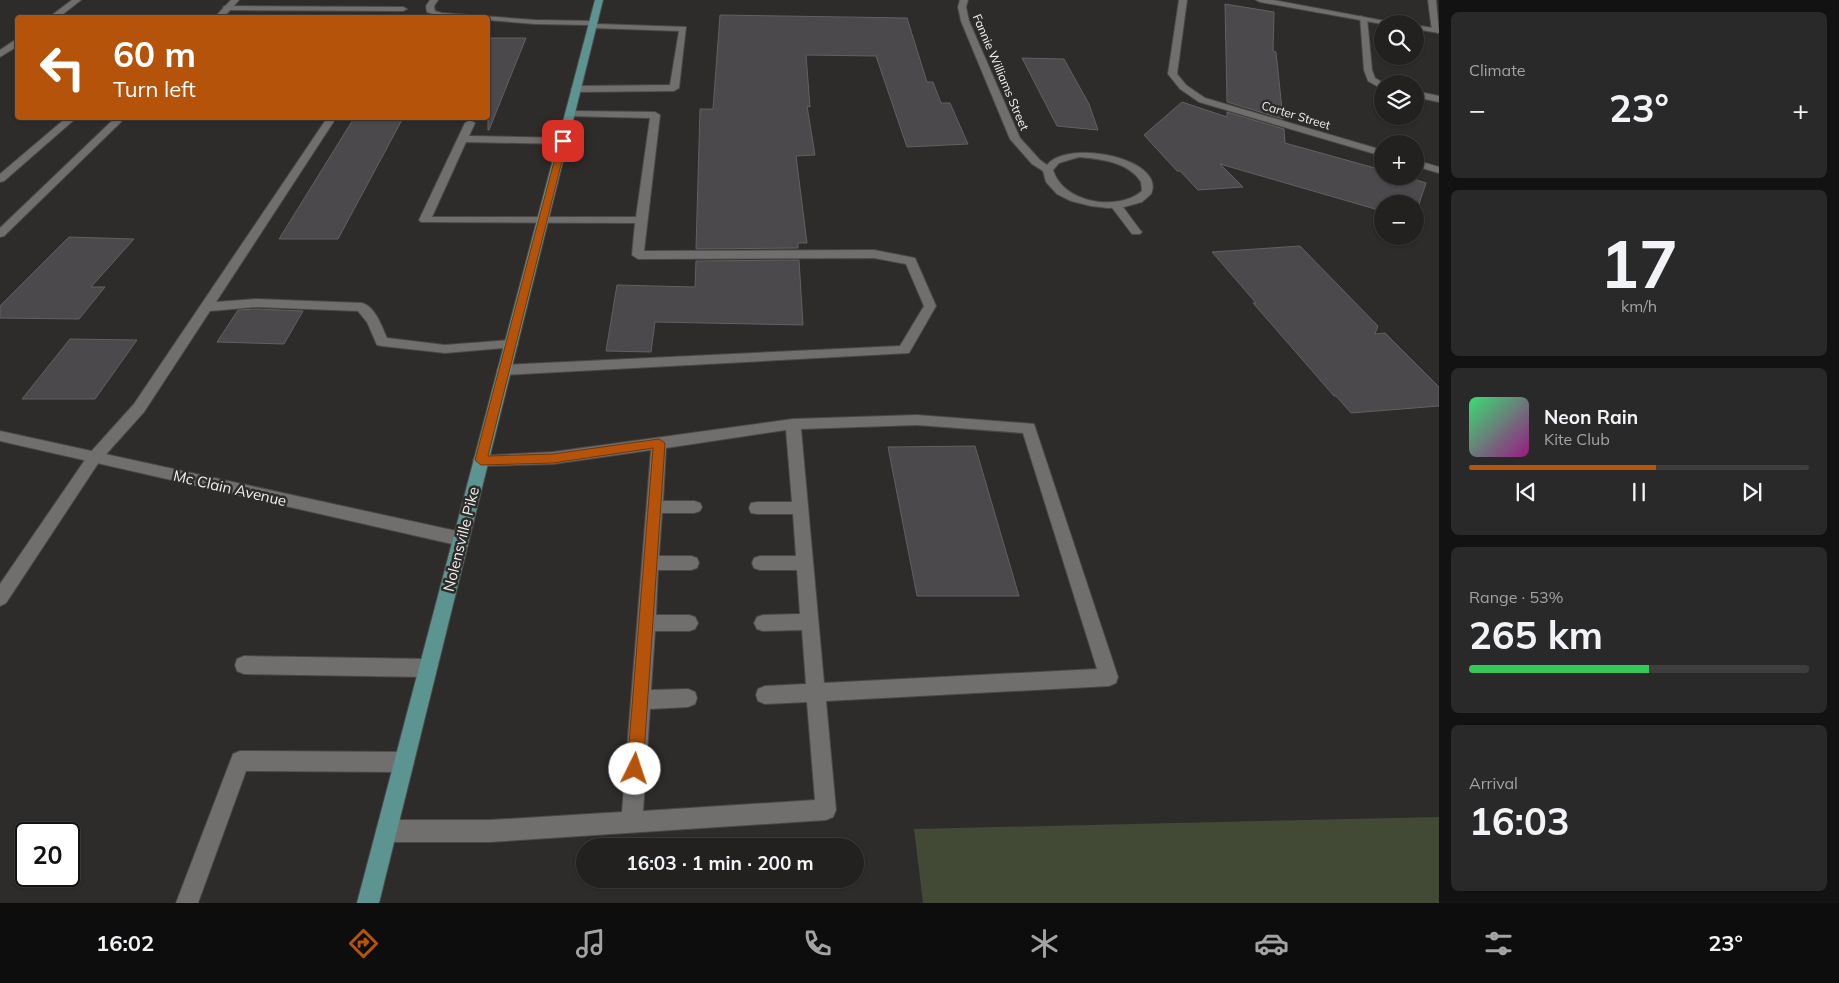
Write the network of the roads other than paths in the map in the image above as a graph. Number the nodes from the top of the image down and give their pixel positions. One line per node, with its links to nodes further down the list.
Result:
1 (77, 0): 12 (street)
2 (235, 0): 10 (street)
3 (409, 0): 11 (street)
4 (434, 0): 15 (street)
5 (599, 0): 19 (main road, Nolensville Pike)
6 (964, 0): 37 (street, Fannie Williams Street)
7 (1183, 0): 35 (street, Carter Street)
8 (1260, 0): 17 (street)
9 (1432, 0): 21 (street)
10 (227, 8): 11 (street); 13 (street)
11 (403, 9): 14 (street)
12 (56, 15)
13 (221, 15)
14 (399, 15)
15 (452, 15)
16 (490, 18): 19 (street)
17 (1363, 18): 18 (street); 24 (street)
18 (1374, 20)
19 (593, 25): 25 (main road, Nolensville Pike); 25 (street)
20 (1424, 29): 21 (street)
21 (1438, 31)
22 (15, 44): 23 (street)
23 (0, 54)
24 (1374, 80)
25 (576, 89): 28 (main road, Nolensville Pike)
26 (1424, 96): 27 (street)
27 (1439, 99)
28 (570, 114): 34 (main road, Nolensville Pike); 42 (street)
29 (69, 120): 39 (street)
30 (118, 120): 44 (street)
31 (330, 120): 45 (street)
32 (470, 123): 33 (street)
33 (463, 139): 34 (street); 41 (street)
34 (563, 141): 41 (main road, Nolensville Pike)
35 (1374, 152)
36 (1424, 166): 38 (street)
37 (1048, 170): 40 (street, Fannie Williams Street); 40 (street, Fannie Williams Street)
38 (1439, 170)
39 (0, 179)
40 (1116, 205): 43 (street)
41 (543, 220): 42 (street); 46 (main road, Nolensville Pike)
42 (641, 220): 47 (street)
43 (1136, 232)
44 (0, 234)
45 (205, 307): 46 (street); 51 (street)
46 (511, 344): 47 (main road, Nolensville Pike)
47 (504, 370): 52 (main road, Nolensville Pike)
48 (793, 424): 50 (street); 56 (street); 69 (street)
49 (0, 436): 51 (street, Mc Clain Avenue)
50 (659, 443): 52 (street); 53 (street)
51 (94, 458): 57 (street, Mc Clain Avenue); 62 (street)
52 (481, 460): 57 (main road, Nolensville Pike)
53 (654, 507): 54 (street); 58 (street)
54 (694, 507)
55 (757, 508): 56 (street)
56 (800, 508): 61 (street)
57 (461, 539): 68 (main road, Nolensville Pike)
58 (650, 563): 59 (street); 65 (street)
59 (691, 563)
60 (760, 563): 61 (street)
61 (805, 563): 64 (street)
62 (0, 598)
63 (764, 622): 64 (street)
64 (810, 622): 69 (street)
65 (646, 623): 66 (street); 72 (street)
66 (688, 623)
67 (244, 665): 68 (street)
68 (428, 668): 73 (main road, Nolensville Pike)
69 (816, 692): 70 (street); 74 (street)
70 (765, 695)
71 (688, 698): 72 (street)
72 (640, 700): 74 (street)
73 (404, 762): 75 (main road, Nolensville Pike); 76 (street)
74 (632, 822): 75 (street)
75 (387, 831): 77 (main road, Nolensville Pike)
76 (187, 903)
77 (368, 903)

